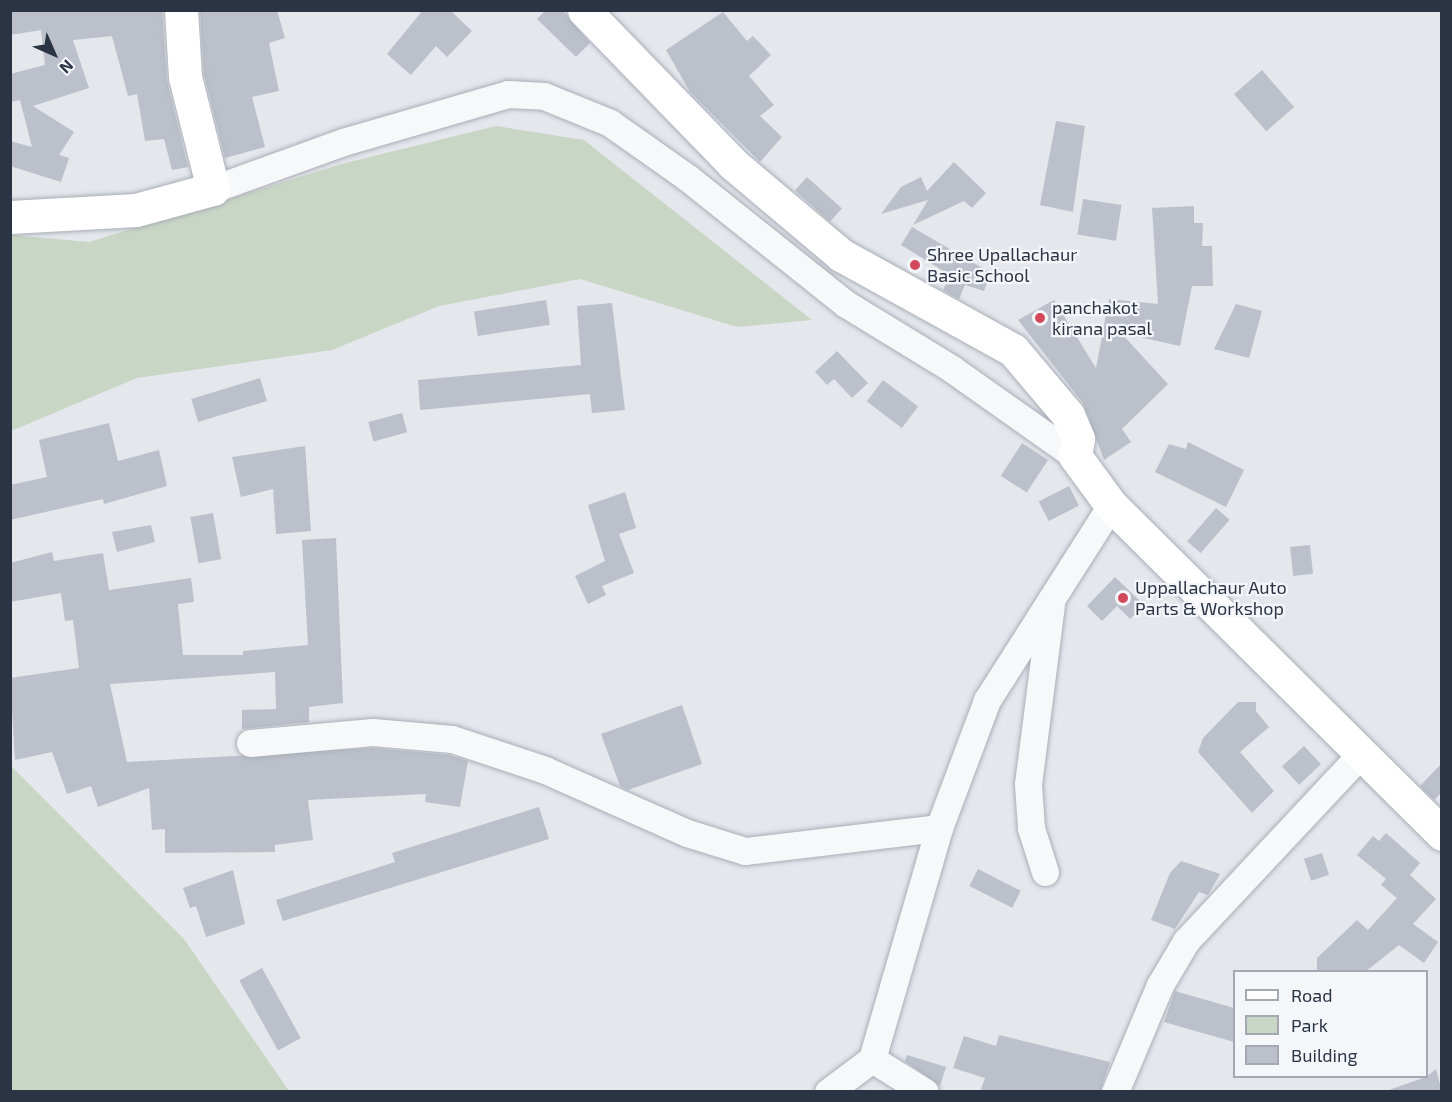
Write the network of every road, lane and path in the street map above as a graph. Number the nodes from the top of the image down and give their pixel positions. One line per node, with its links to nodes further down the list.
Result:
1 (181, 10): 3 (main road)
2 (584, 10): 5 (main road)
3 (213, 189): 4 (main road); 5 (street)
4 (10, 217)
5 (1075, 456): 6 (main road)
6 (1111, 505): 7 (street); 9 (main road)
7 (1053, 592): 10 (street); 12 (street)
8 (250, 743): 10 (street)
9 (1359, 756): 11 (main road); 16 (street)
10 (939, 828): 13 (street)
11 (1442, 834)
12 (1045, 872)
13 (872, 1059): 14 (street); 15 (street)
14 (828, 1092)
15 (925, 1092)
16 (1115, 1092)

